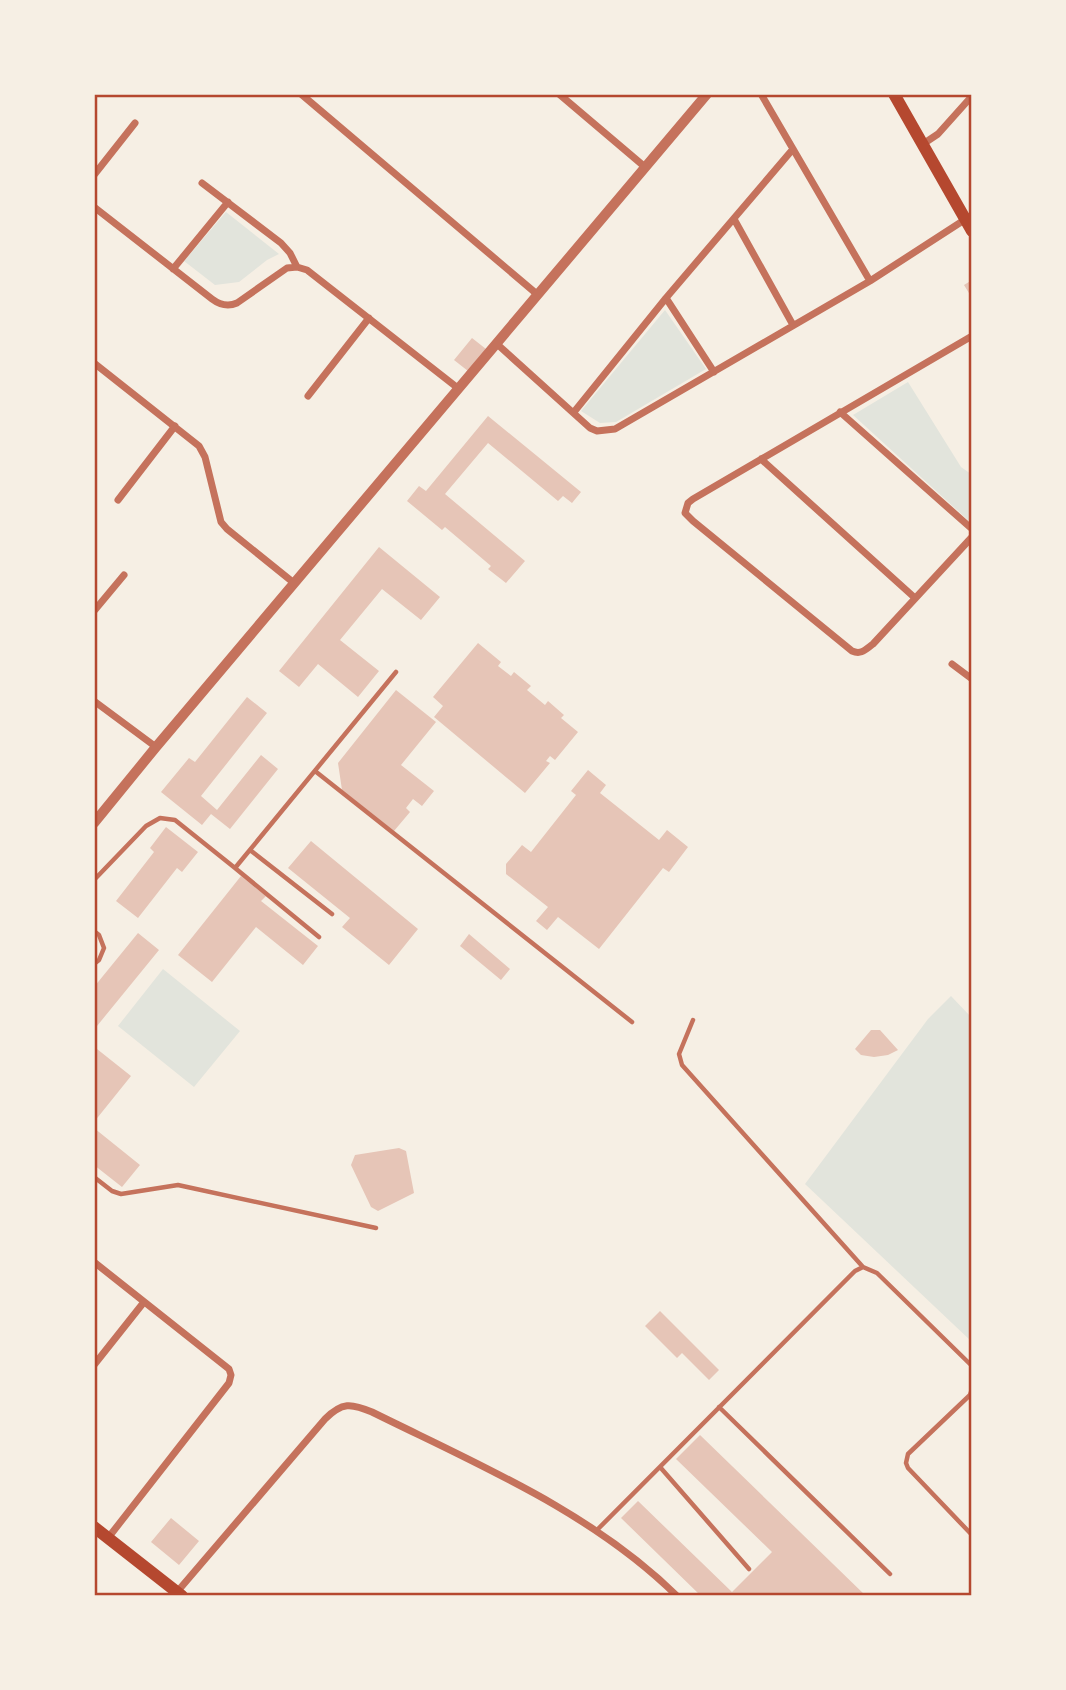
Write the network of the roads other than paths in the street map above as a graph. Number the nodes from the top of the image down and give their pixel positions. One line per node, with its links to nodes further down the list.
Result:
1 (301, 94): 20 (street)
2 (559, 94): 10 (street)
3 (707, 94): 10 (street)
4 (761, 94): 9 (street)
5 (894, 94): 8 (main road)
6 (971, 96): 8 (street)
7 (135, 123): 11 (street)
8 (923, 144): 16 (main road)
9 (793, 149): 15 (street); 19 (street)
10 (645, 167): 20 (street)
11 (94, 174)
12 (202, 183): 13 (street)
13 (228, 202): 17 (street); 18 (street)
14 (94, 207): 18 (street)
15 (734, 219): 21 (street); 23 (street)
16 (969, 222): 19 (street)
17 (297, 267): 18 (street); 22 (street)
18 (173, 269)
19 (870, 281): 23 (street)
20 (538, 295): 25 (street)
21 (666, 298): 27 (street); 30 (street)
22 (369, 318): 28 (street); 29 (street)
23 (793, 325): 27 (street)
24 (971, 335): 31 (street)
25 (497, 344): 28 (street); 30 (street)
26 (94, 363): 32 (street)
27 (714, 372): 30 (street)
28 (459, 389): 38 (street)
29 (308, 396)
30 (574, 412)
31 (841, 412): 33 (street); 35 (street)
32 (175, 426): 34 (street); 38 (street)
33 (761, 459): 39 (street); 39 (street)
34 (118, 500)
35 (971, 529)
36 (971, 537): 39 (street)
37 (124, 575): 40 (street)
38 (294, 583): 45 (street)
39 (915, 598)
40 (94, 611)
41 (952, 664): 43 (street)
42 (396, 672): 46 (lane)
43 (971, 679)
44 (94, 701): 45 (street)
45 (156, 747): 47 (street)
46 (315, 771): 48 (lane); 56 (lane)
47 (94, 823)
48 (250, 850): 49 (lane); 51 (lane)
49 (235, 868): 50 (lane); 53 (lane)
50 (94, 880)
51 (332, 914)
52 (94, 931): 54 (lane)
53 (319, 937)
54 (94, 964)
55 (693, 1020): 60 (lane)
56 (632, 1022)
57 (94, 1177): 58 (lane)
58 (376, 1228)
59 (94, 1262): 61 (street)
60 (863, 1267): 63 (lane); 65 (lane)
61 (144, 1302): 62 (street); 70 (street)
62 (94, 1364)
63 (971, 1366)
64 (971, 1394): 69 (lane)
65 (719, 1408): 66 (lane); 72 (lane)
66 (660, 1467): 68 (lane); 71 (lane)
67 (94, 1527): 70 (main road)
68 (596, 1531): 73 (street); 74 (street)
69 (971, 1535)
70 (108, 1538): 73 (main road)
71 (749, 1569)
72 (890, 1574)
73 (180, 1594)
74 (677, 1595)

